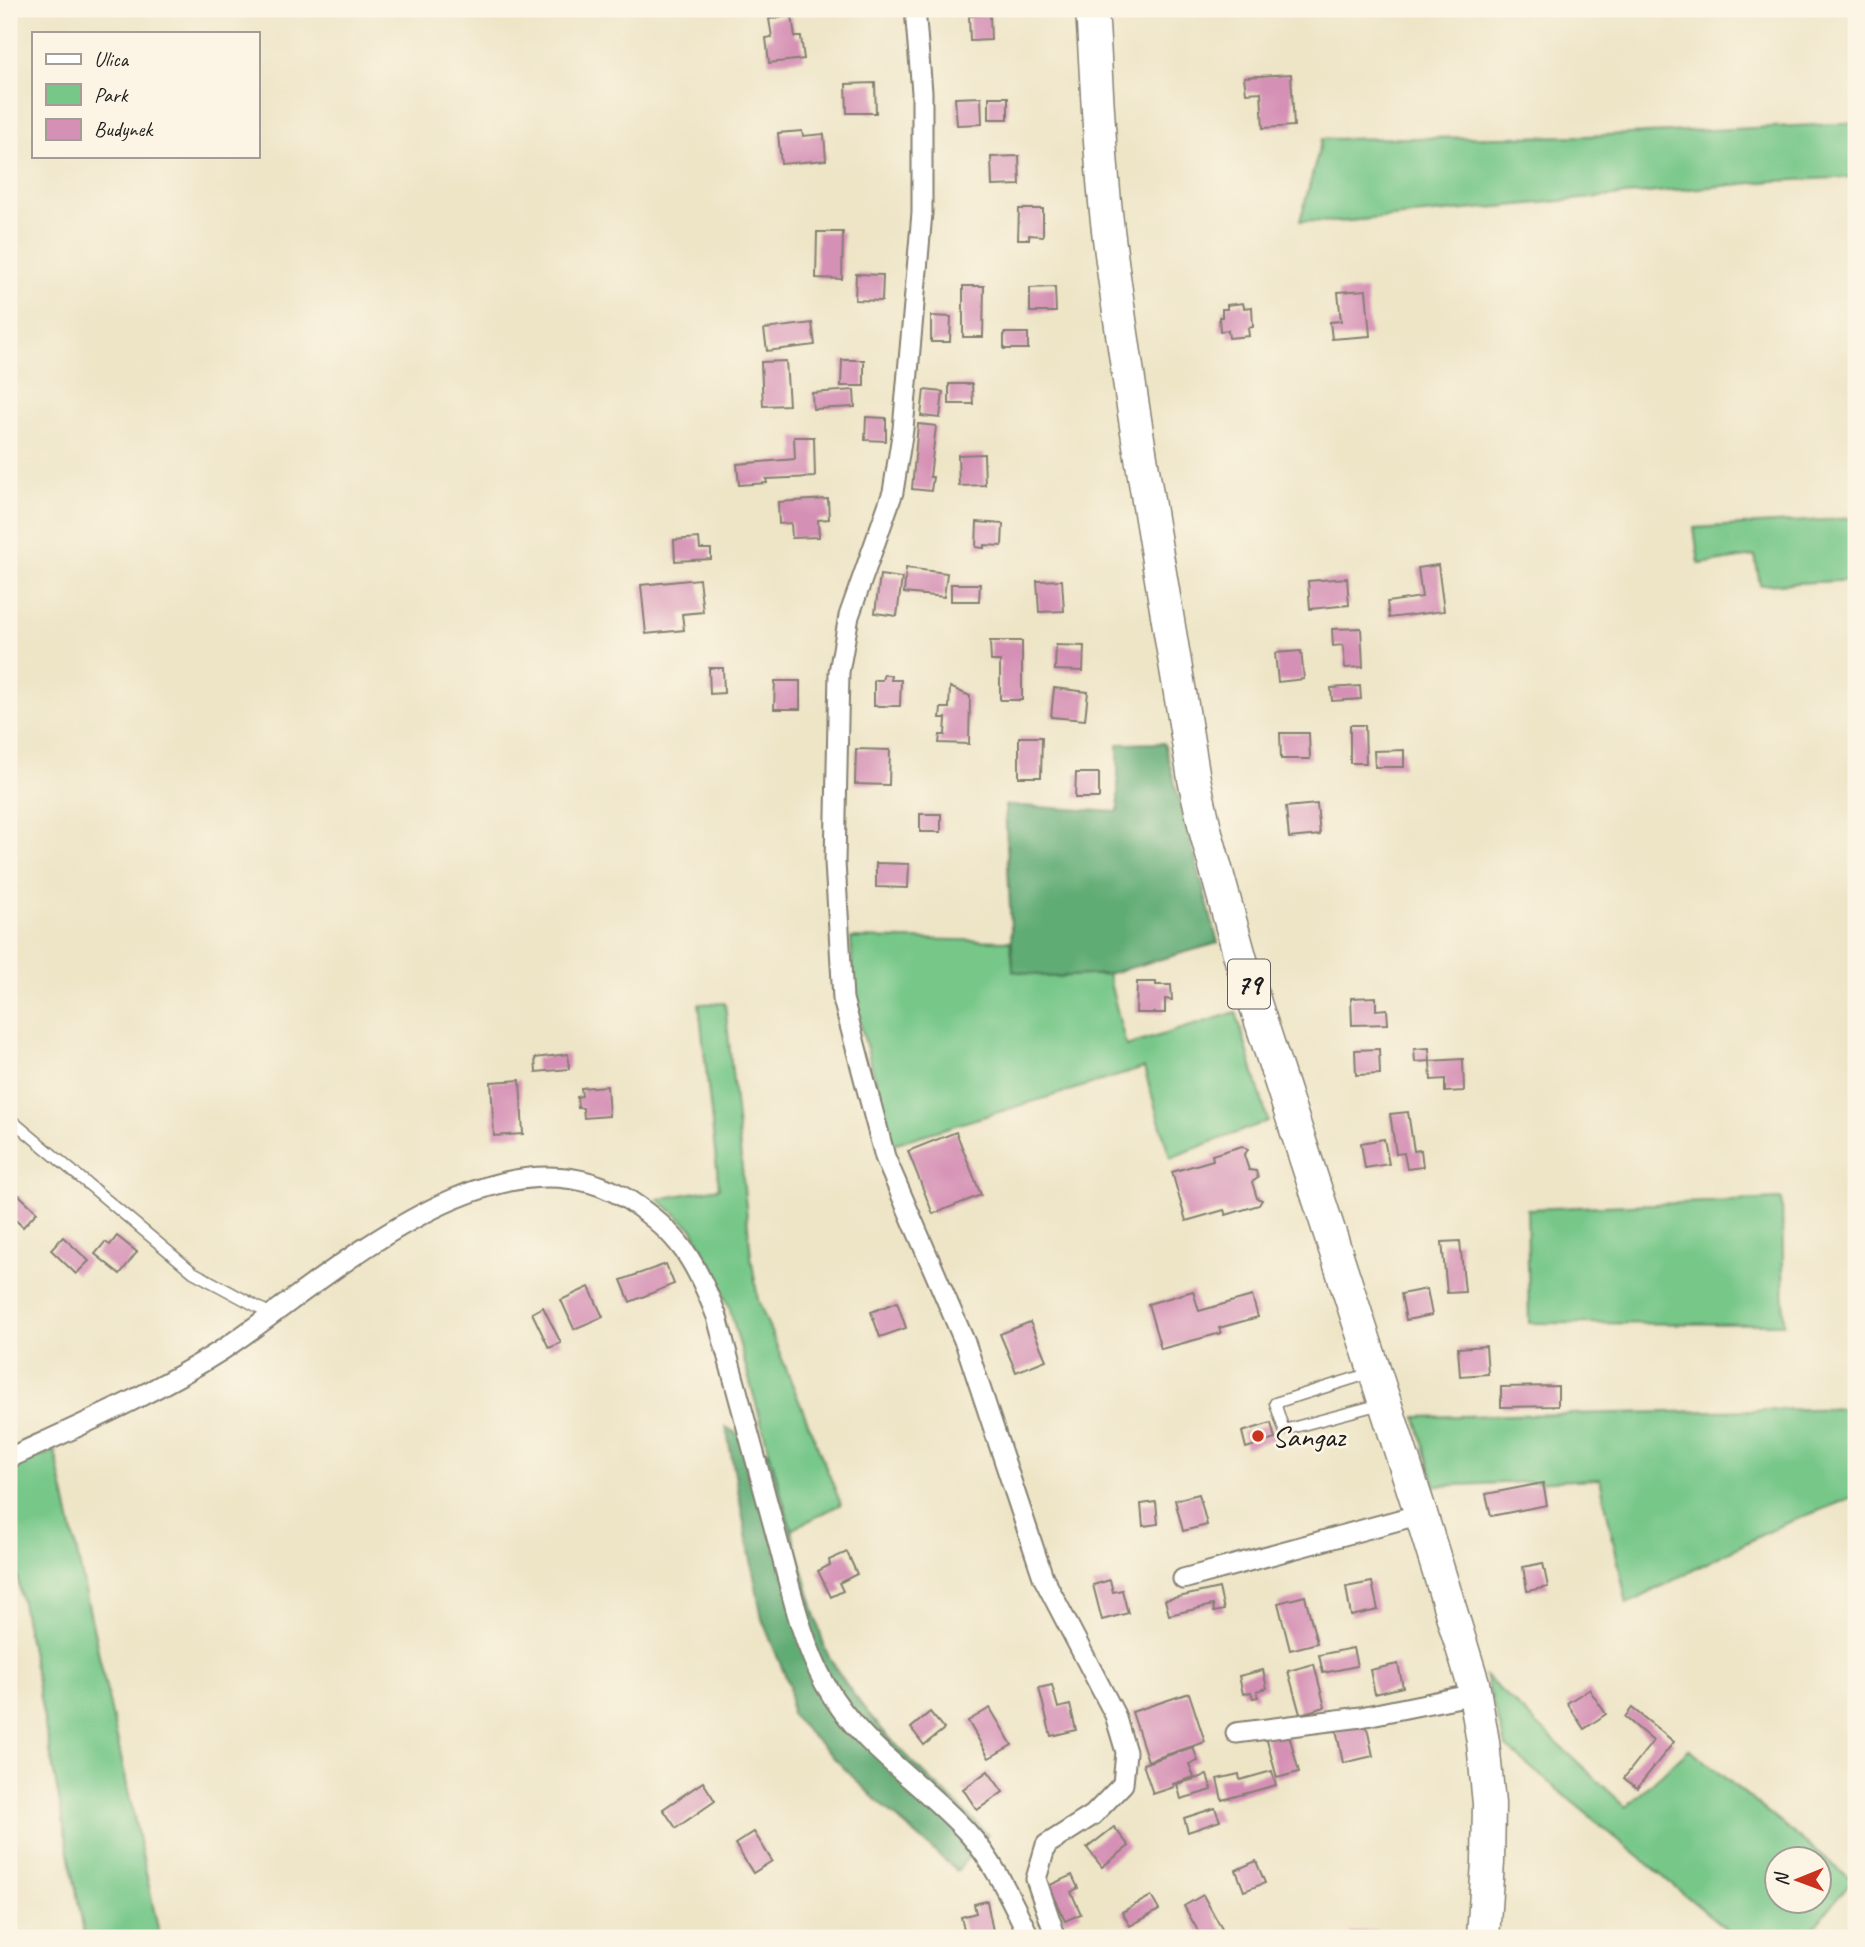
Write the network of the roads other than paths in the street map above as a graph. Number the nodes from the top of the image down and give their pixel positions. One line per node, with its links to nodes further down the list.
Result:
1 (915, 9): 13 (street)
2 (1092, 9): 5 (main road, 79)
3 (9, 1118): 4 (lane)
4 (271, 1314): 7 (street); 12 (street)
5 (1375, 1371): 6 (main road, 79); 6 (lane)
6 (1385, 1403): 8 (main road, 79)
7 (9, 1458)
8 (1421, 1514): 9 (street); 10 (main road, 79)
9 (1183, 1579)
10 (1475, 1694): 11 (street); 14 (main road, 79)
11 (1236, 1733)
12 (1030, 1938)
13 (1056, 1938)
14 (1483, 1938)

